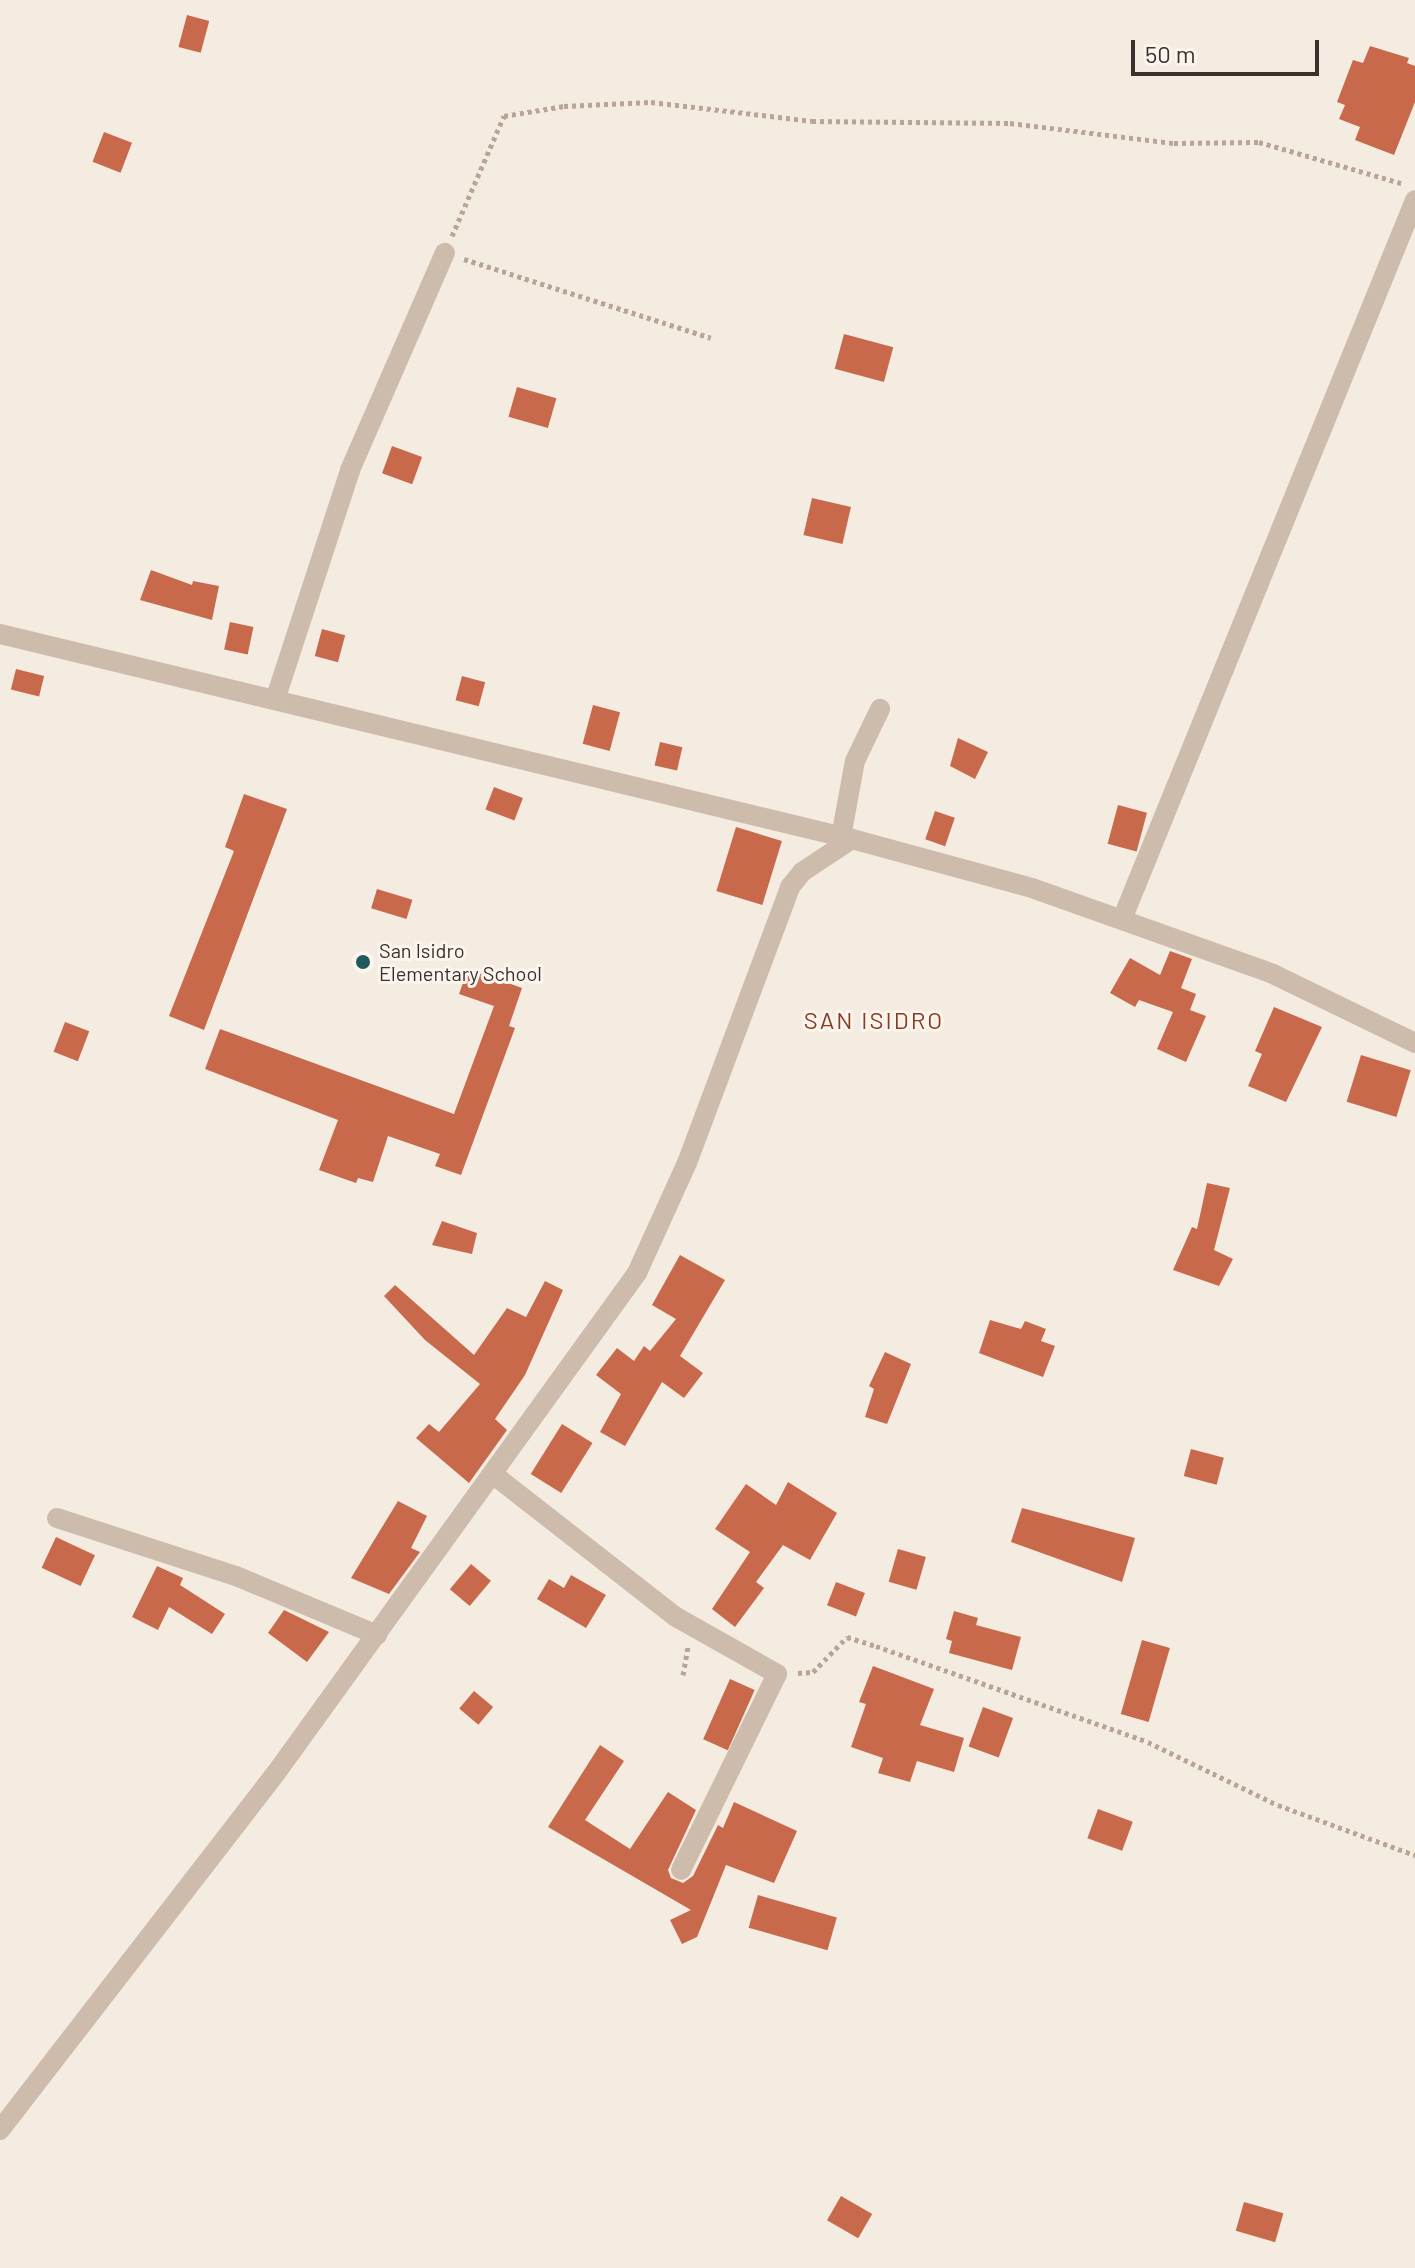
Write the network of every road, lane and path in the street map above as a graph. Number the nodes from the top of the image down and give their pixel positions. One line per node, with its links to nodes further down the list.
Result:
1 (1415, 188): 3 (path)
2 (1415, 200): 9 (street)
3 (445, 253): 4 (path); 6 (street)
4 (711, 338)
5 (0, 634): 6 (street)
6 (276, 697): 8 (street)
7 (880, 709): 8 (street)
8 (847, 838): 9 (street); 11 (street)
9 (1123, 917): 10 (street)
10 (1415, 1043)
11 (494, 1475): 13 (street); 14 (street)
12 (57, 1518): 13 (street)
13 (377, 1635): 17 (street)
14 (777, 1674): 15 (path); 16 (street)
15 (1415, 1855)
16 (681, 1870)
17 (0, 2130)

